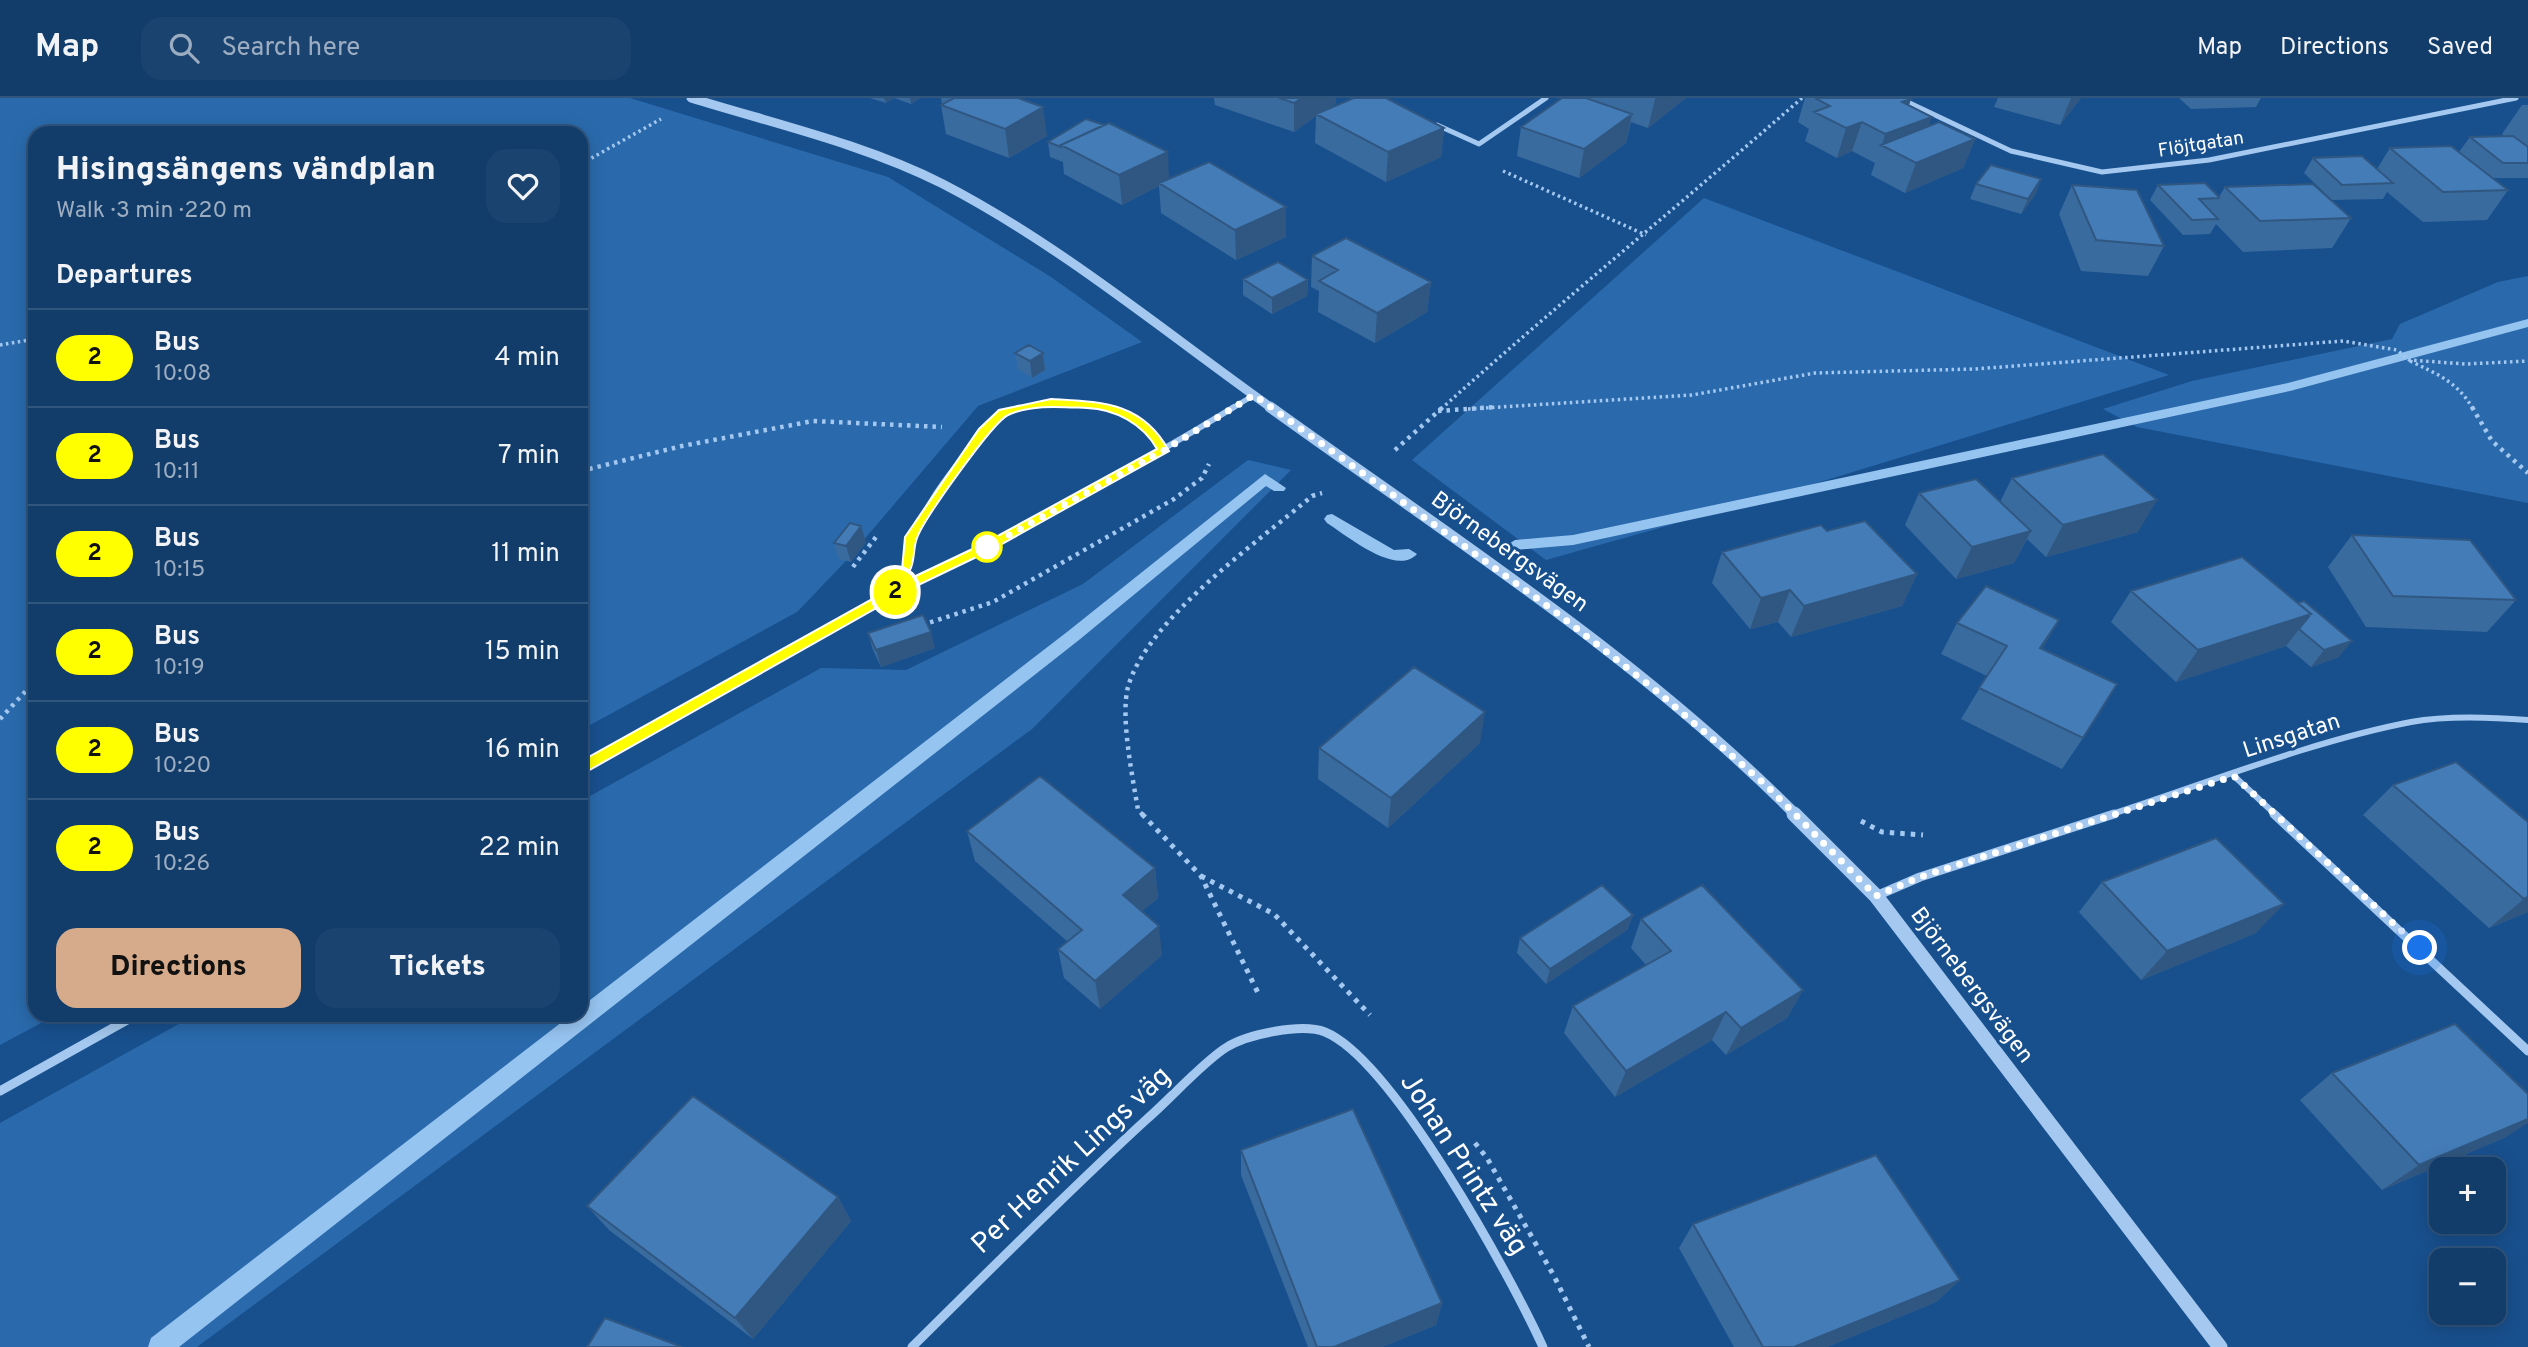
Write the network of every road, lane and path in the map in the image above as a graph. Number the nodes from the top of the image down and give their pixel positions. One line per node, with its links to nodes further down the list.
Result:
1 (1546, 98): 5 (street)
2 (1899, 98): 3 (street, Flöjtgatan)
3 (2516, 98)
4 (693, 99): 6 (path); 13 (street, Björnebergsvägen)
5 (1433, 123)
6 (588, 160)
7 (1499, 169): 8 (path)
8 (1646, 235)
9 (28, 340): 10 (path)
10 (0, 345)
11 (2409, 360): 12 (path); 14 (path); 19 (path)
12 (2528, 361)
13 (1254, 395): 15 (street); 31 (street, Björnebergsvägen)
14 (1436, 412)
15 (1207, 425): 17 (street); 23 (path)
16 (983, 431): 17 (lane); 18 (path); 22 (lane)
17 (1163, 451): 22 (street)
18 (588, 469)
19 (2528, 473)
20 (882, 530): 21 (path)
21 (853, 567)
22 (908, 585): 27 (street)
23 (914, 628)
24 (28, 689): 25 (path)
25 (0, 719)
26 (2528, 720): 28 (street, Linsgatan)
27 (588, 764)
28 (2234, 776): 31 (street, Linsgatan); 34 (street)
29 (1850, 815): 30 (path)
30 (1934, 836)
31 (1876, 896): 38 (street, Björnebergsvägen)
32 (123, 1022): 35 (street)
33 (1276, 1030): 36 (street, Per Henrik Lings väg); 37 (street, Johan Printz väg)
34 (2528, 1051)
35 (0, 1091)
36 (912, 1347)
37 (1543, 1347)
38 (2220, 1347)

